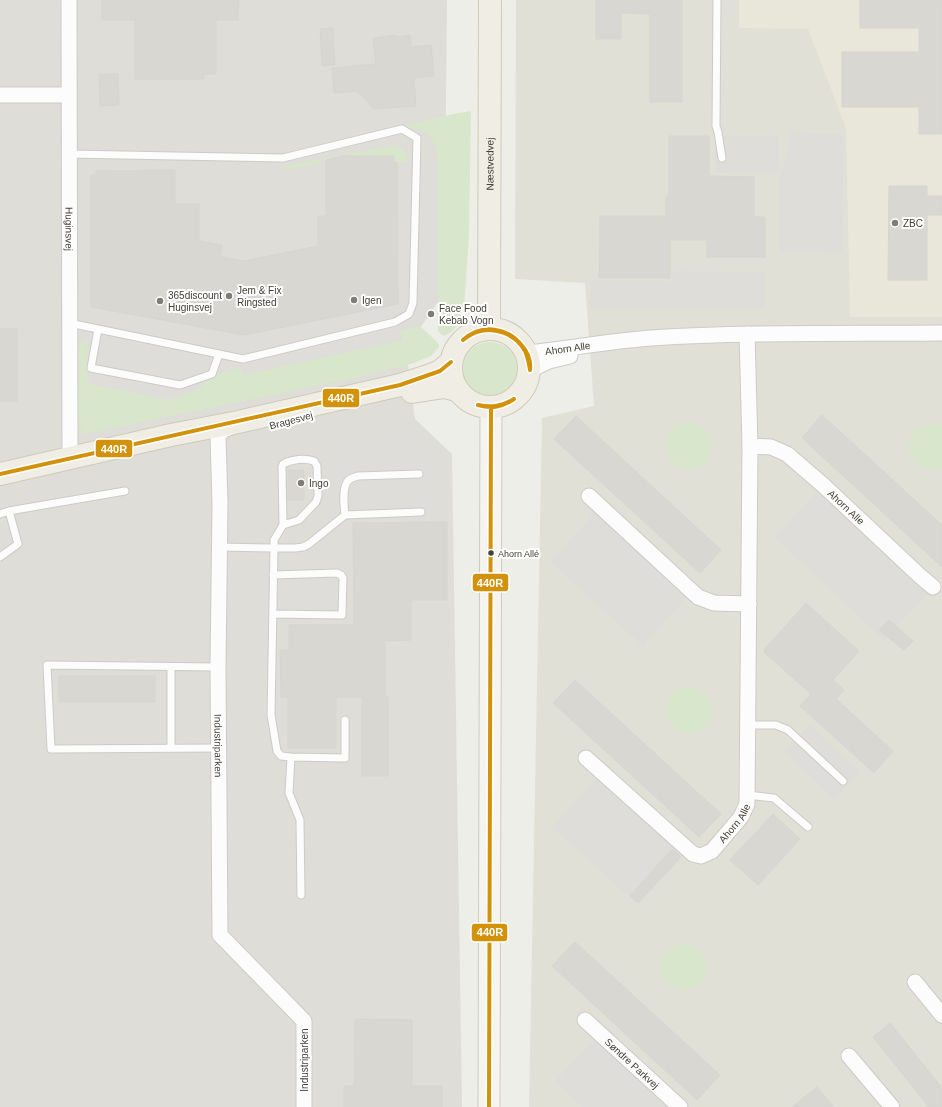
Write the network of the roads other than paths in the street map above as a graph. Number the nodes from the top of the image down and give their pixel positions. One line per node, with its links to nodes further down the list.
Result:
1 (69, 0): 5 (street, Huginsvej)
2 (490, 0): 10 (main road, Næstvedvej)
3 (717, 0): 7 (lane)
4 (0, 95): 5 (street)
5 (69, 95): 6 (street, Huginsvej)
6 (69, 154): 8 (street, Huginsvej); 13 (lane)
7 (722, 158)
8 (69, 323): 9 (lane); 20 (street, Huginsvej)
9 (98, 329): 13 (lane); 13 (lane)
10 (490, 329): 14 (main road); 15 (main road)
11 (942, 333): 12 (street, Ahorn Alle)
12 (747, 334): 15 (street, Ahorn Alle); 19 (street, Ahorn Alle)
13 (219, 354)
14 (451, 362): 16 (main road); 18 (main road, Bragesvej)
15 (528, 362): 17 (main road)
16 (457, 390): 17 (main road); 18 (main road, Bragesvej)
17 (491, 408): 54 (main road)
18 (211, 432): 20 (main road, Bragesvej); 30 (street, Industriparken)
19 (750, 446): 34 (street, Ahorn Alle); 35 (street, Ahorn Alle)
20 (70, 458): 21 (main road, Bragesvej)
21 (0, 474)
22 (419, 474): 28 (lane)
23 (125, 491): 25 (lane)
24 (589, 496): 35 (street)
25 (9, 511): 27 (lane); 32 (lane)
26 (421, 512): 28 (lane)
27 (0, 514)
28 (344, 515): 31 (lane)
29 (283, 525): 29 (lane); 31 (lane)
30 (220, 547): 31 (lane); 38 (street, Industriparken)
31 (274, 548): 33 (lane)
32 (0, 557)
33 (273, 575): 36 (lane); 36 (lane)
34 (933, 587)
35 (749, 604): 40 (street, Ahorn Alle)
36 (273, 614): 43 (lane)
37 (171, 667): 38 (lane); 41 (lane); 41 (lane)
38 (218, 667): 42 (street, Industriparken)
39 (345, 720): 43 (lane)
40 (748, 725): 45 (lane); 46 (street, Ahorn Alle)
41 (171, 748): 42 (lane)
42 (218, 748): 53 (street, Industriparken)
43 (291, 757): 48 (lane)
44 (586, 758): 46 (street, Ahorn Alle)
45 (843, 781)
46 (747, 795): 47 (lane)
47 (808, 827)
48 (301, 894)
49 (915, 982): 50 (street)
50 (942, 1015)
51 (585, 1020): 55 (street, Søndre Parkvej)
52 (849, 1056): 56 (street)
53 (304, 1107)
54 (488, 1107)
55 (680, 1107)
56 (892, 1107)

